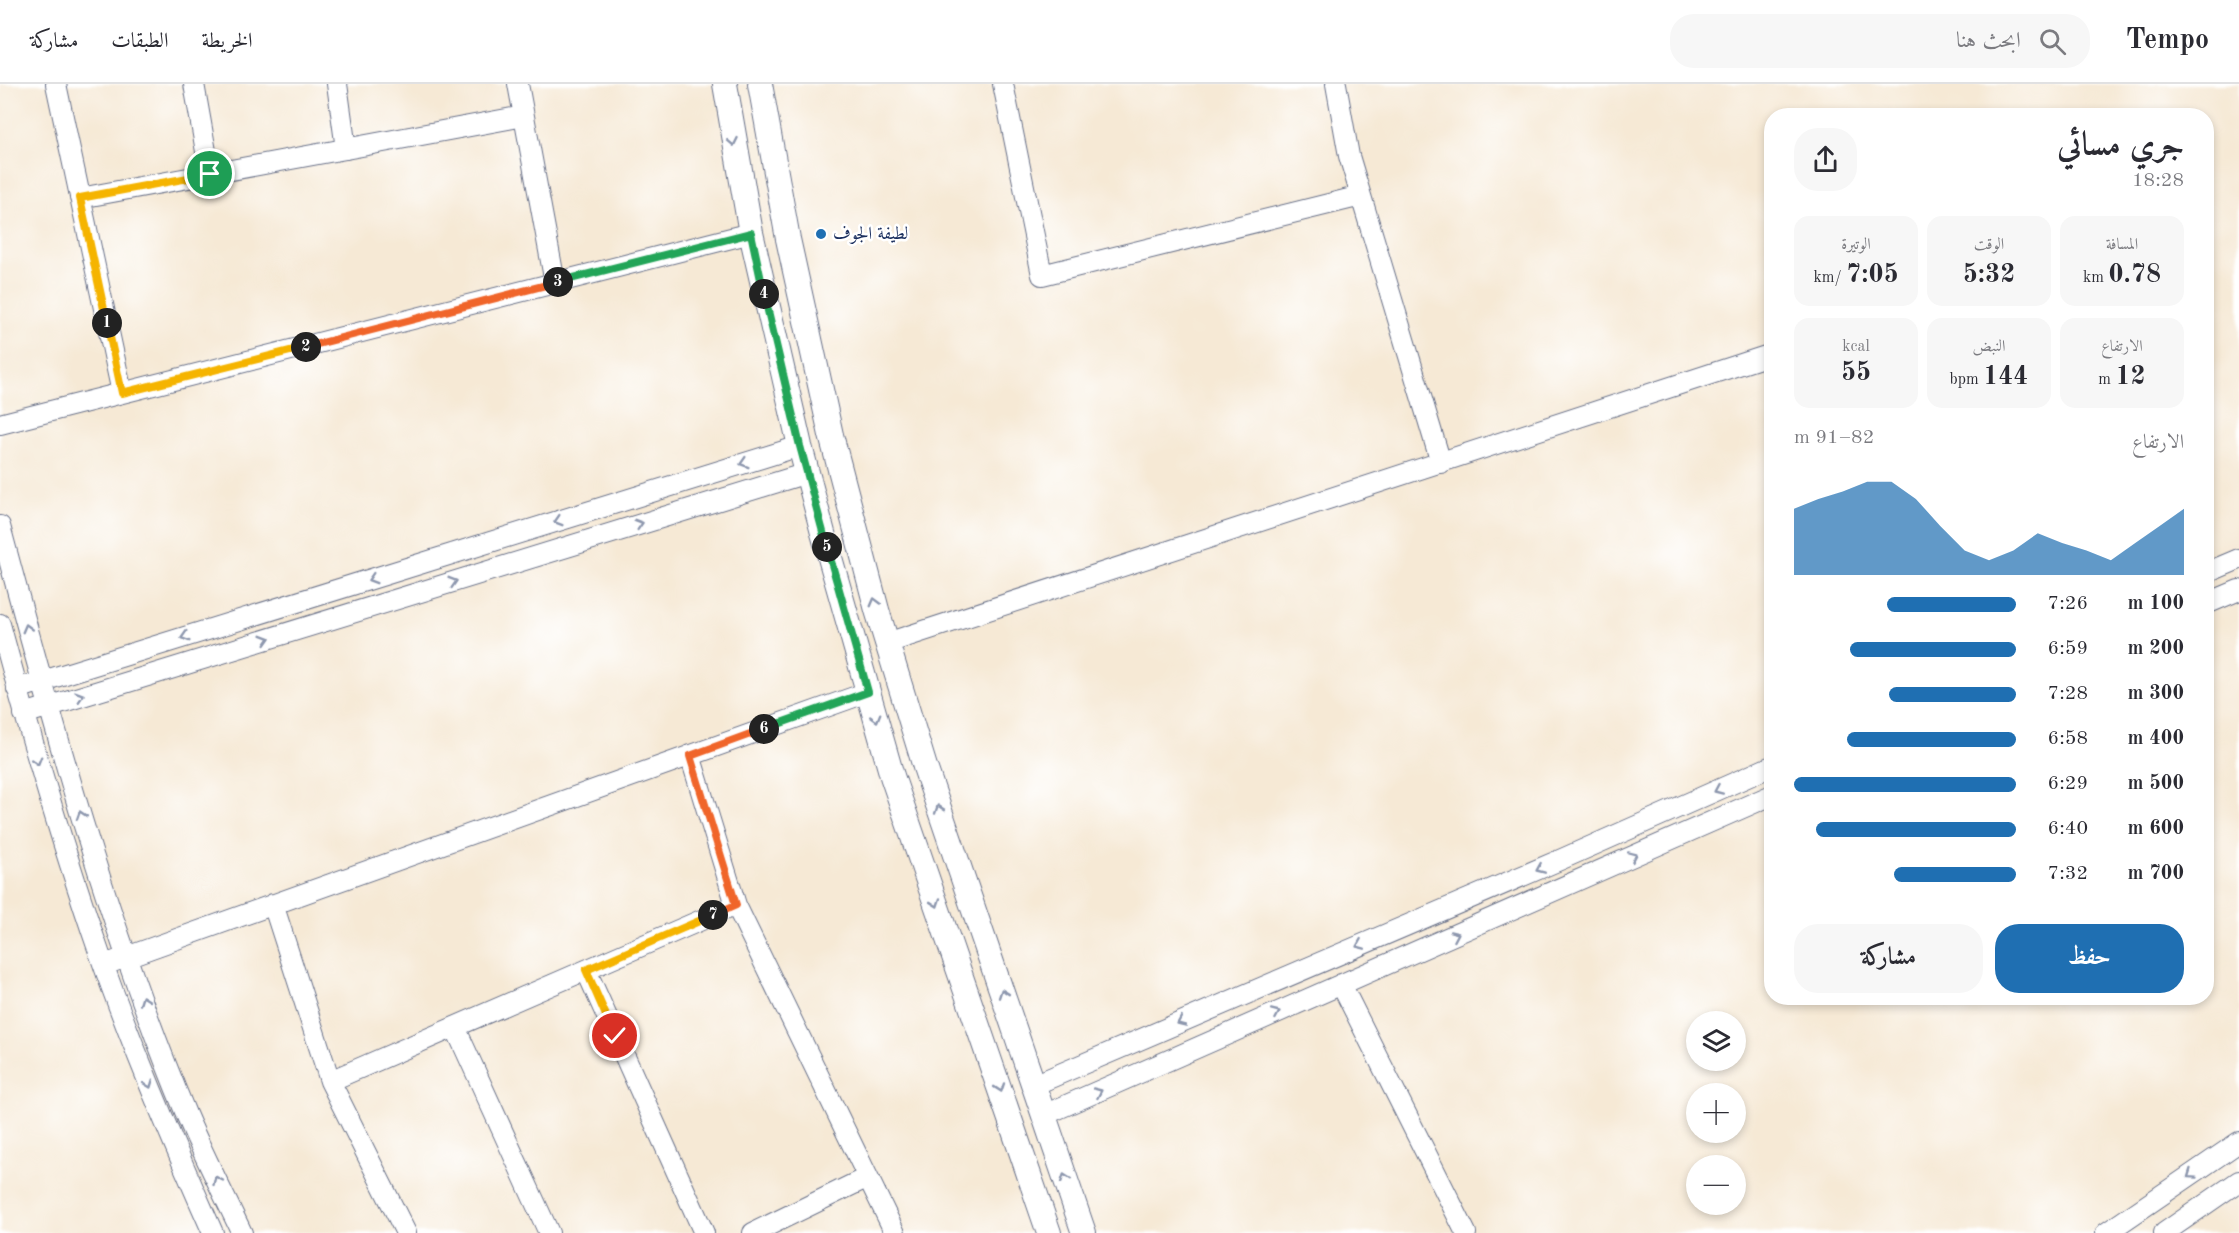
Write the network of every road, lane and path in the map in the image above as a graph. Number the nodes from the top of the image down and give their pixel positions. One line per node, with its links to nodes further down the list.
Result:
1 (56, 84): 13 (street)
2 (194, 84): 11 (street)
3 (337, 84): 10 (street)
4 (518, 84): 9 (street)
5 (724, 84): 14 (street, one-way to 14)
6 (760, 84): 28 (street, one-way to 6)
7 (1003, 84): 12 (street)
8 (1336, 84): 12 (street)
9 (524, 116): 10 (street); 15 (street)
10 (346, 149): 11 (street)
11 (210, 174): 13 (street)
12 (1361, 196): 20 (street)
13 (80, 198): 17 (street)
14 (751, 233): 15 (street); 19 (street)
15 (555, 283): 17 (street)
16 (1764, 357): 20 (street)
17 (122, 393): 18 (street)
18 (0, 424)
19 (800, 446): 21 (street); 29 (street, one-way to 29)
20 (1441, 463): 28 (street)
21 (807, 472): 31 (street); 32 (street, one-way to 21)
22 (0, 526): 29 (street, one-way to 22)
23 (2239, 559): 24 (street)
24 (2214, 570)
25 (2239, 590): 26 (street)
26 (2214, 601)
27 (0, 624): 30 (street)
28 (887, 643): 45 (street, one-way to 28)
29 (42, 681): 30 (street); 32 (street)
30 (17, 688): 33 (street)
31 (868, 692): 34 (street); 57 (street, one-way to 57)
32 (48, 706): 33 (street); 39 (street, one-way to 32)
33 (24, 714): 40 (street, one-way to 40)
34 (690, 756): 37 (street); 38 (street)
35 (1764, 770): 45 (street, one-way to 45)
36 (1764, 799): 42 (street, one-way to 36)
37 (273, 904): 39 (street); 44 (street)
38 (736, 905): 41 (street); 48 (street)
39 (128, 956): 40 (street); 51 (street, one-way to 39)
40 (104, 965): 50 (street, one-way to 50)
41 (586, 970): 43 (street); 54 (street)
42 (1341, 984): 46 (street, one-way to 42); 59 (street)
43 (454, 1027): 44 (street); 53 (street)
44 (330, 1081): 52 (street)
45 (1034, 1085): 46 (street)
46 (1044, 1115): 58 (street, one-way to 46)
47 (2239, 1142): 60 (street, one-way to 60)
48 (868, 1178): 55 (street); 56 (street)
49 (2239, 1181): 61 (street)
50 (213, 1233)
51 (242, 1233)
52 (406, 1233)
53 (549, 1233)
54 (704, 1233)
55 (753, 1233)
56 (895, 1233)
57 (1049, 1233)
58 (1084, 1233)
59 (1466, 1233)
60 (2106, 1233)
61 (2164, 1233)

